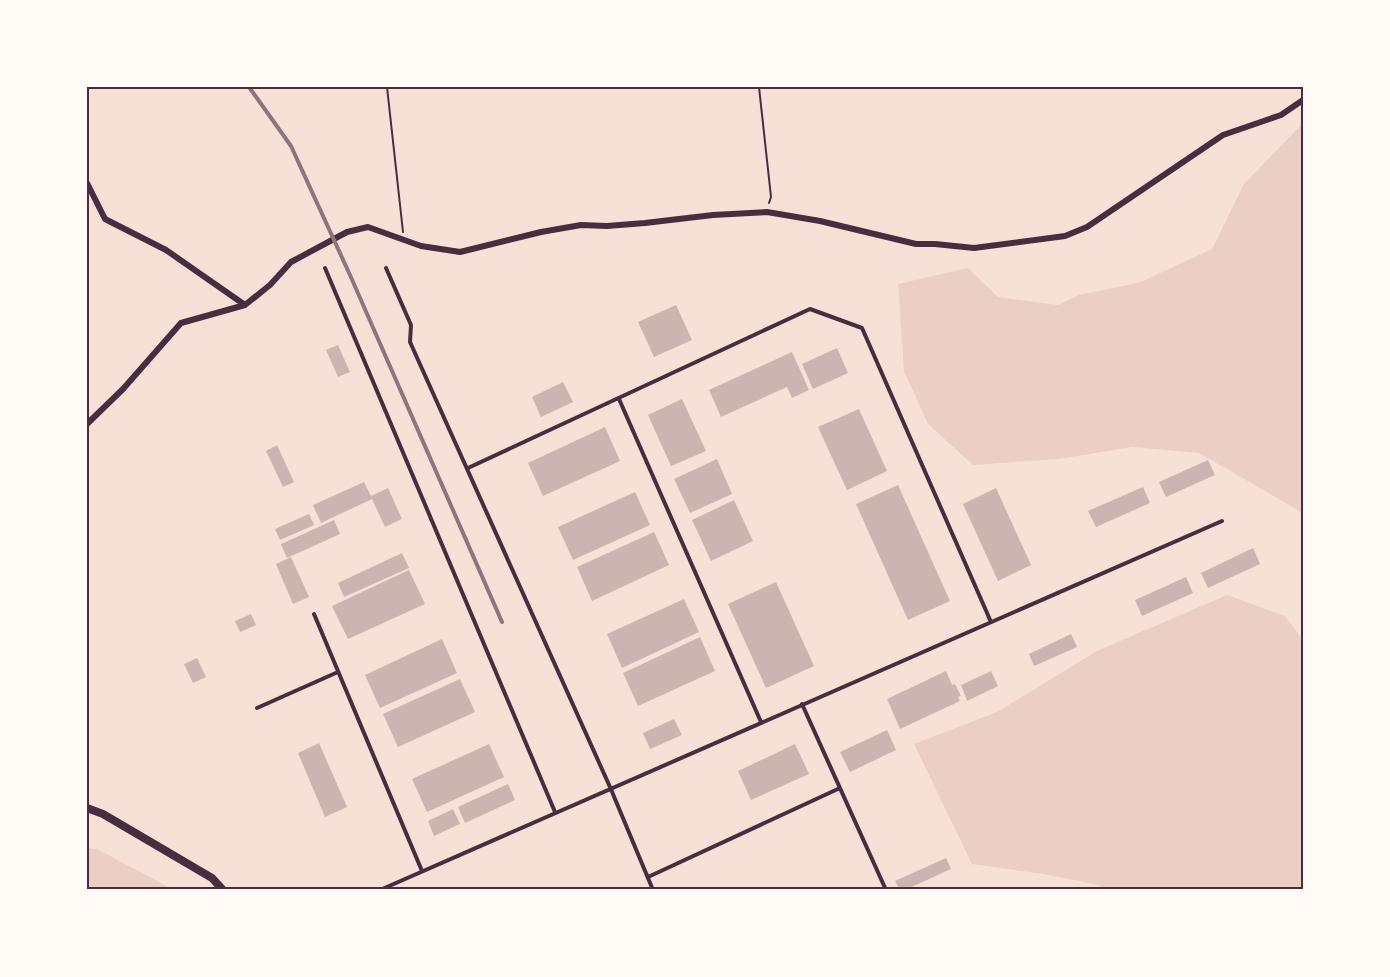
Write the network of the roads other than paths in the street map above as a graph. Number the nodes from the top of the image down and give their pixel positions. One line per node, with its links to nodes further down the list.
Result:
1 (1303, 100): 5 (street)
2 (87, 183): 5 (street)
3 (325, 268): 19 (lane)
4 (386, 268): 8 (lane)
5 (245, 305): 7 (street)
6 (618, 398): 8 (lane); 11 (lane); 15 (lane)
7 (87, 424)
8 (468, 468): 16 (lane)
9 (1222, 521): 11 (lane)
10 (314, 614): 12 (lane)
11 (991, 622): 13 (lane)
12 (338, 672): 14 (lane); 20 (lane)
13 (802, 704): 15 (lane); 17 (lane)
14 (257, 708)
15 (761, 722): 16 (lane)
16 (610, 788): 19 (lane); 21 (lane)
17 (840, 788): 21 (lane); 25 (lane)
18 (87, 808): 22 (street)
19 (555, 812): 20 (lane)
20 (422, 871): 23 (lane)
21 (648, 878): 24 (lane)
22 (223, 890)
23 (380, 890)
24 (653, 890)
25 (886, 890)

